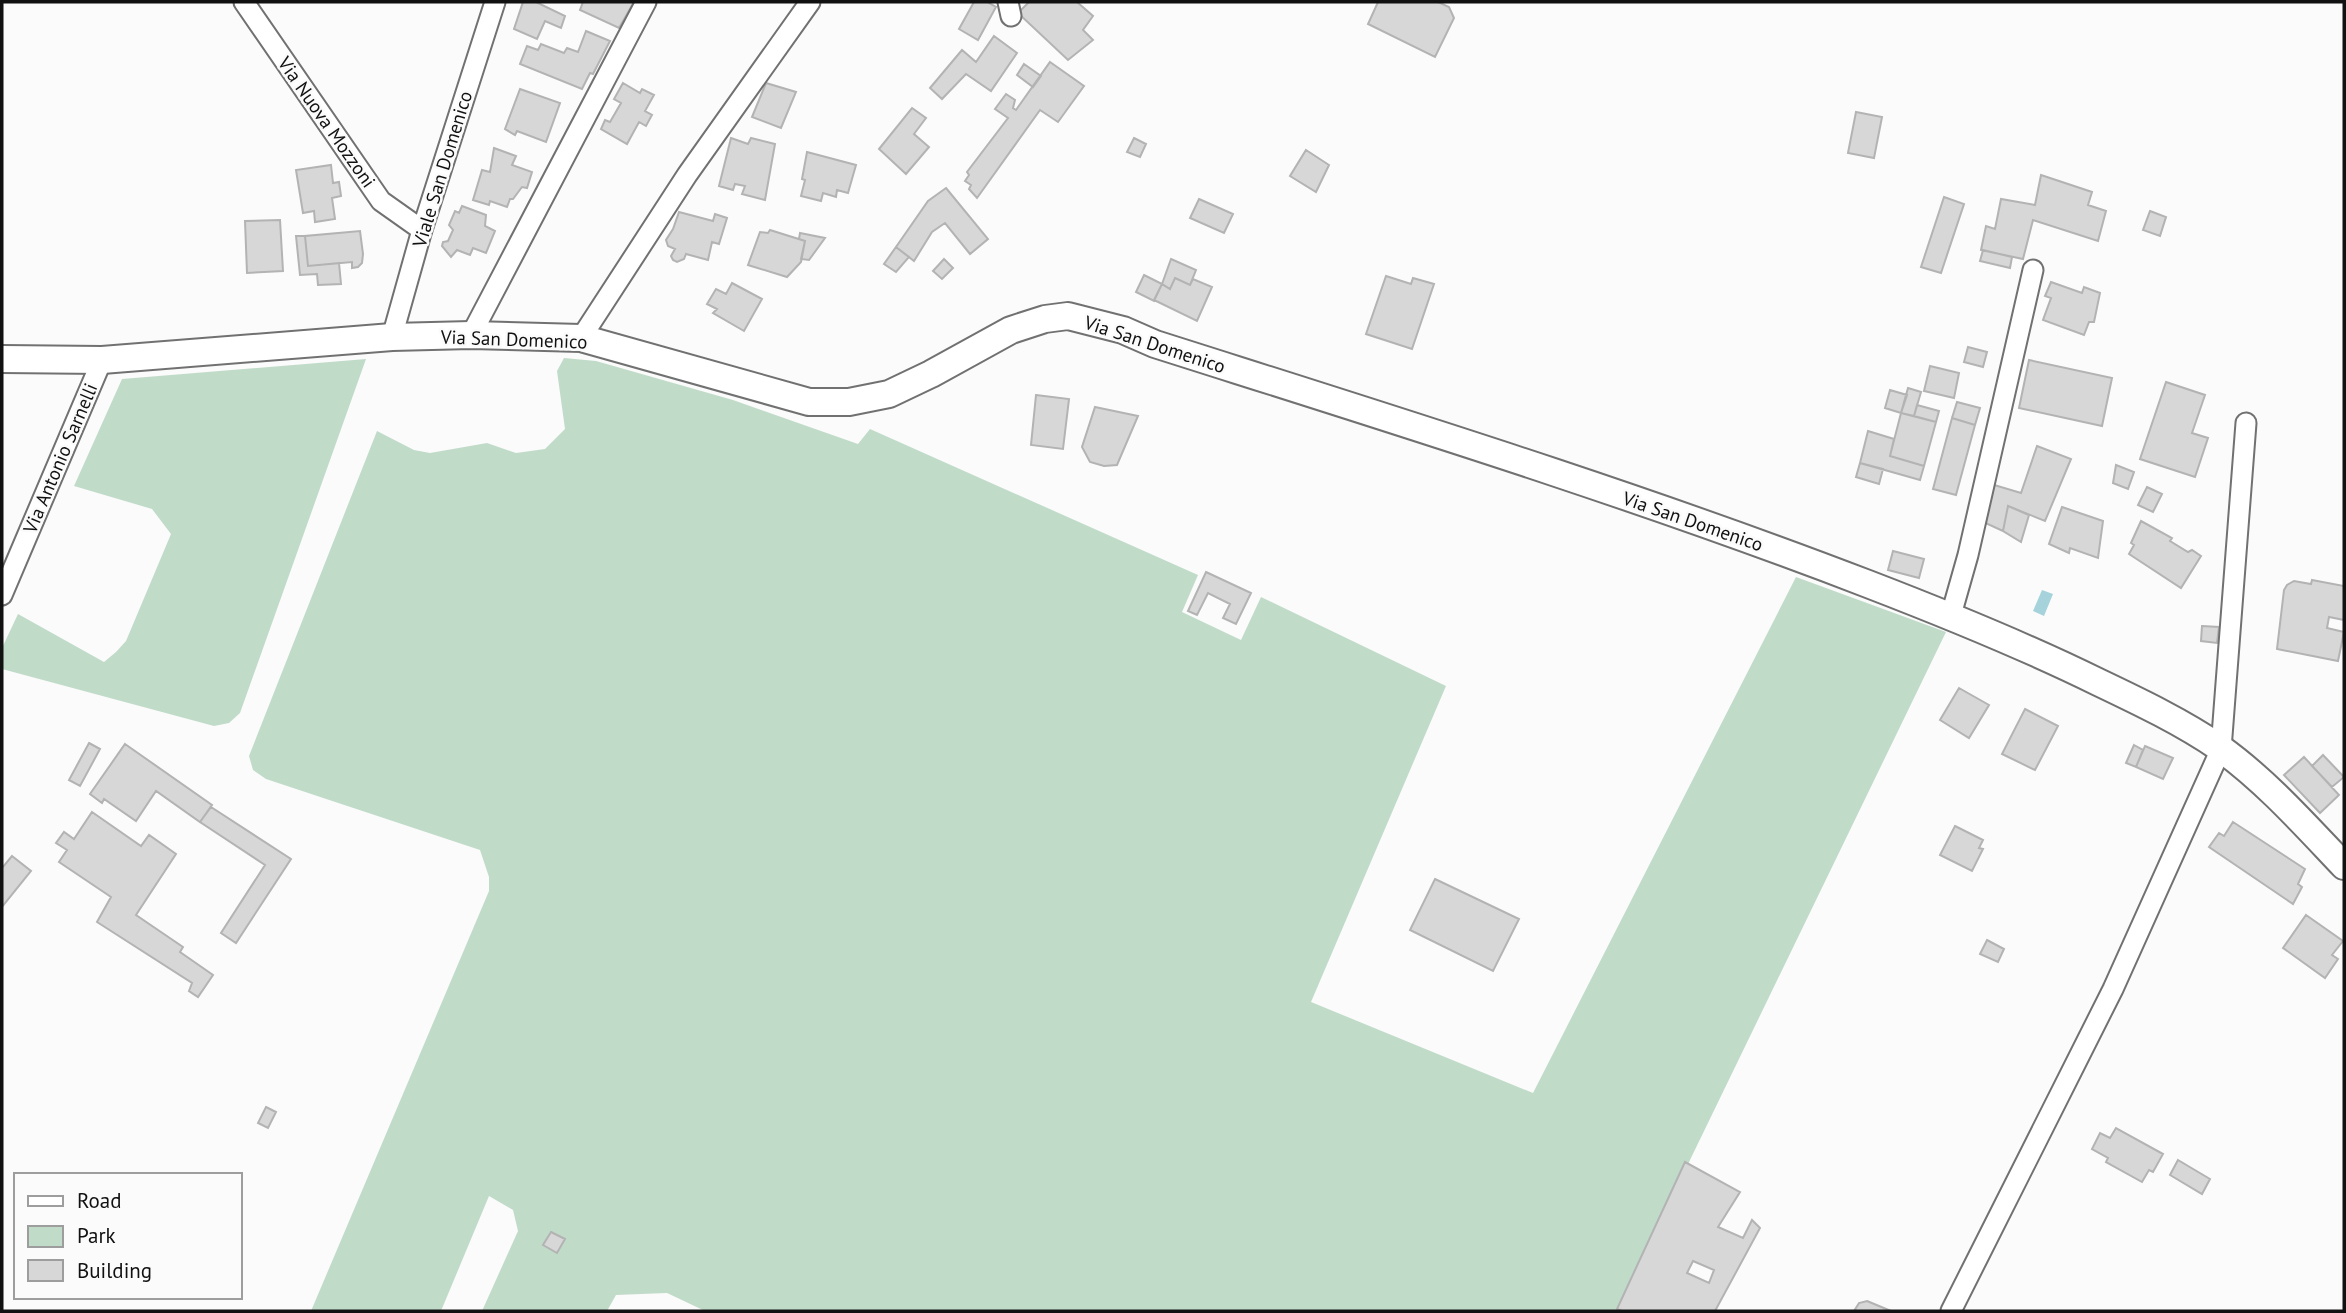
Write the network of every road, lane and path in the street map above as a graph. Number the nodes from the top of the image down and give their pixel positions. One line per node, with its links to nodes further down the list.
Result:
1 (244, 2): 5 (street, Via Nuova Mozzoni)
2 (495, 2): 5 (street, Viale San Domenico)
3 (646, 2): 7 (street)
4 (810, 2): 9 (street)
5 (422, 230): 8 (street, Viale San Domenico)
6 (2033, 270): 14 (street)
7 (471, 334): 8 (street, Via San Domenico); 9 (street, Via San Domenico)
8 (392, 337): 11 (street, Via San Domenico)
9 (581, 338): 14 (street, Via San Domenico)
10 (2, 359): 11 (street, Via San Domenico)
11 (102, 360): 13 (street, Via Antonio Sarnelli)
12 (2246, 423): 15 (street)
13 (2, 595)
14 (1951, 615): 15 (street, Via San Domenico)
15 (2221, 749): 16 (street, Via San Domenico); 17 (street)
16 (2344, 866)
17 (1951, 1311)

